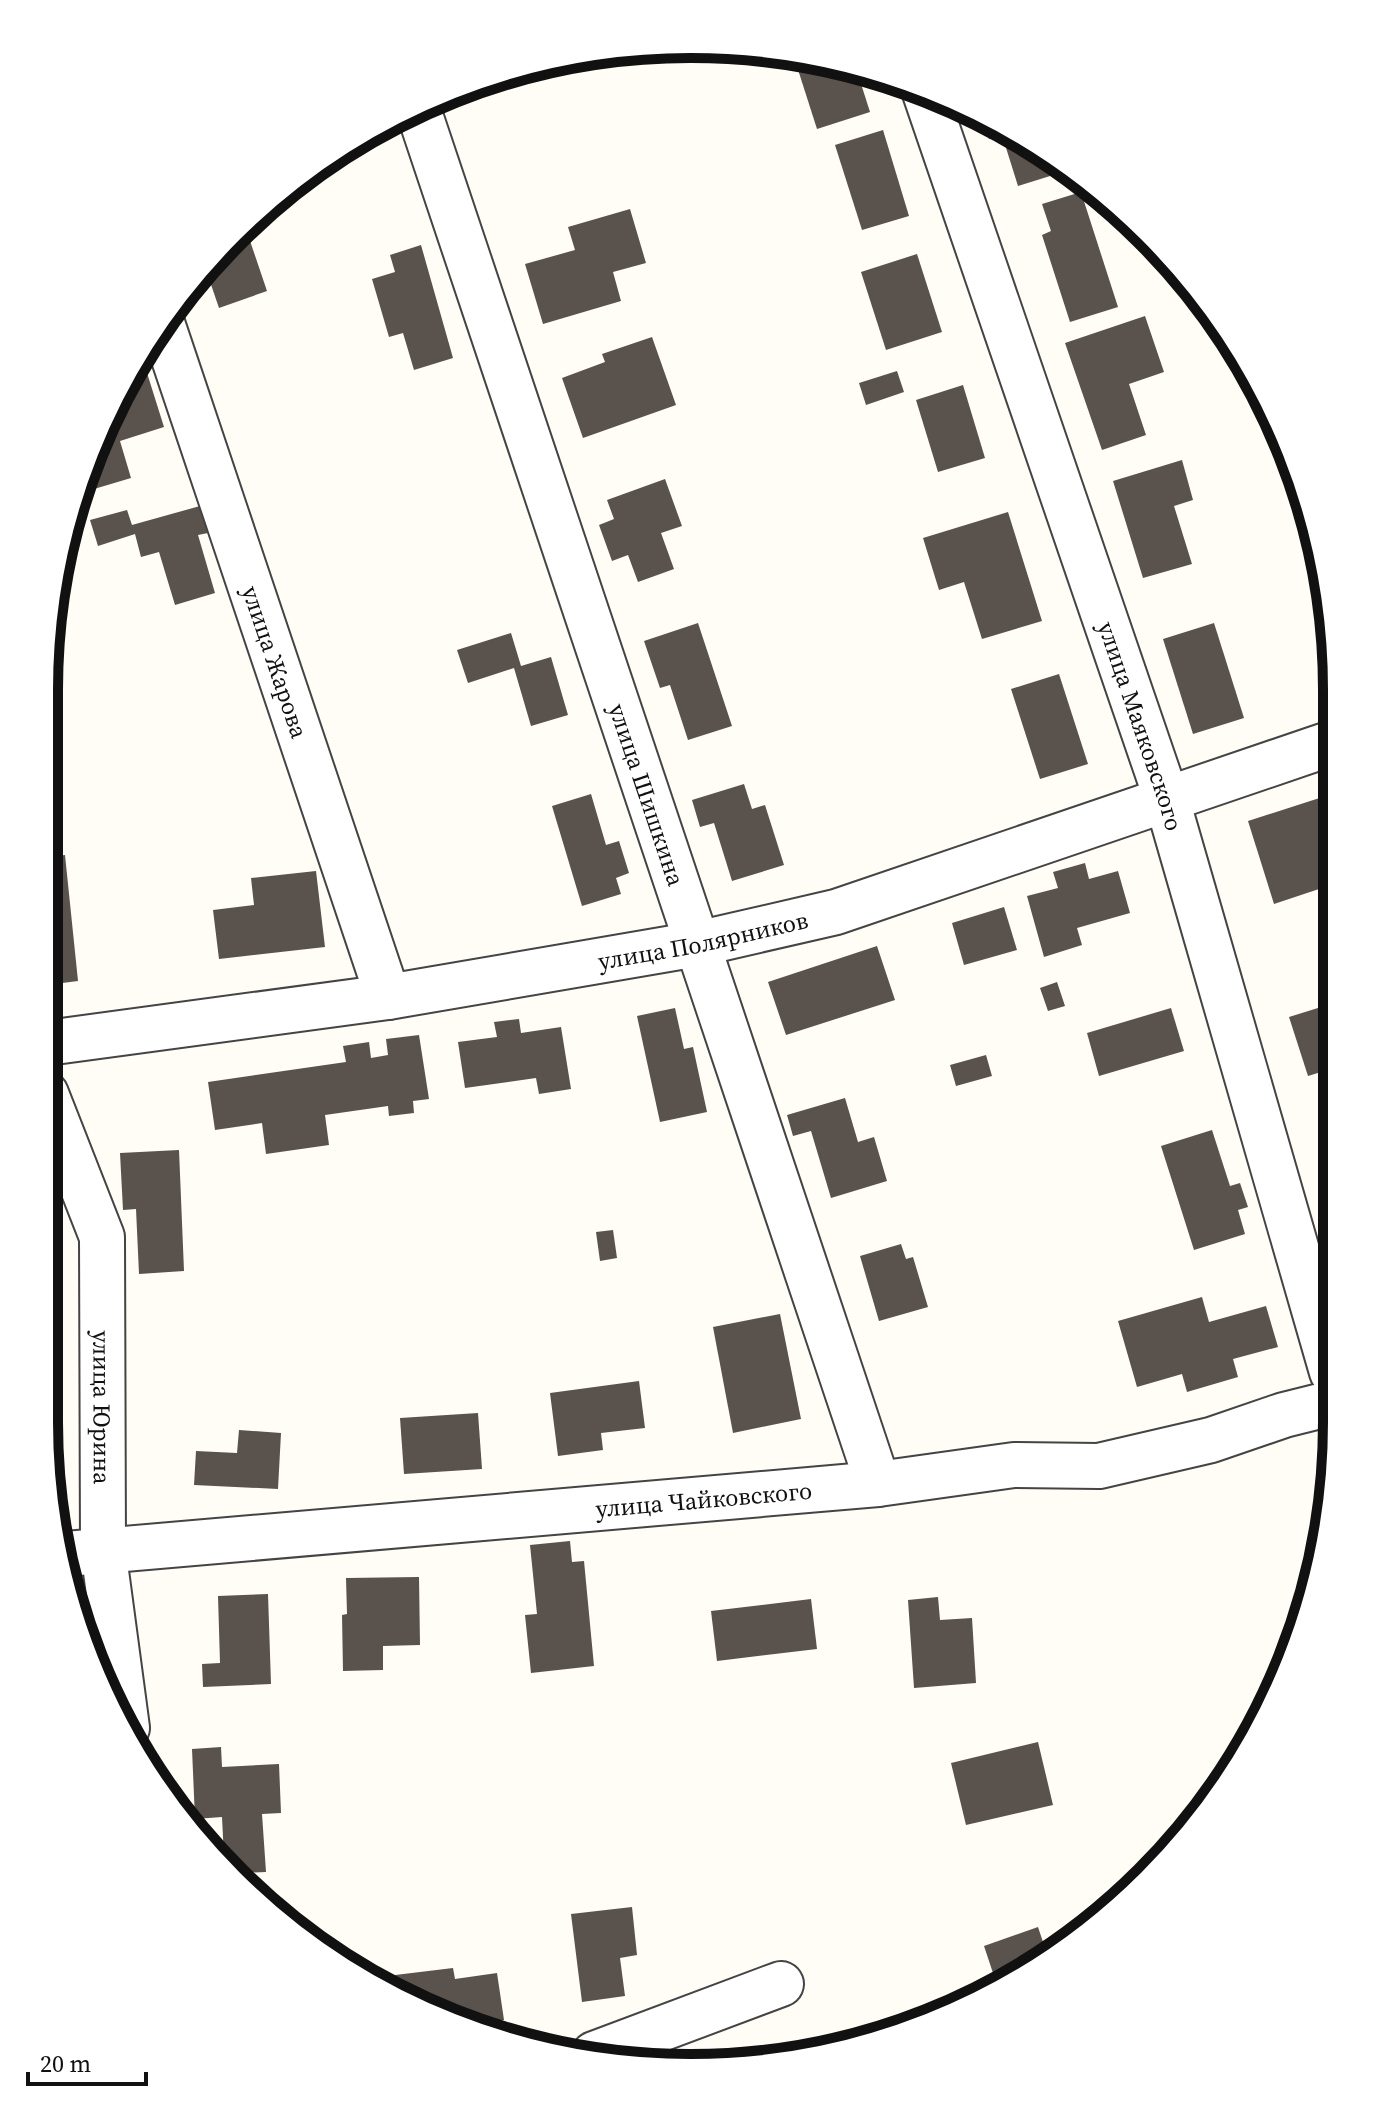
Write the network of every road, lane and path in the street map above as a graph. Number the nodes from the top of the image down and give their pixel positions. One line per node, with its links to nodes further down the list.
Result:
1 (929, 105): 5 (street, улица Маяковского)
2 (421, 118): 6 (street, улица Шишкина)
3 (167, 337): 7 (street, улица Жарова)
4 (1323, 746): 5 (street, улица Полярников)
5 (1167, 800): 6 (street, улица Полярников); 10 (street, улица Маяковского)
6 (697, 944): 7 (street, улица Полярников); 12 (street, улица Шишкина)
7 (388, 997): 8 (street, улица Полярников)
8 (58, 1042)
9 (58, 1125): 13 (street, улица Юрина)
10 (1323, 1341)
11 (1323, 1405): 12 (street, улица Чайковского)
12 (878, 1484): 13 (street, улица Чайковского)
13 (84, 1551): 14 (street, улица Юрина)
14 (118, 1689)
15 (781, 1984): 16 (street)
16 (608, 2049)

